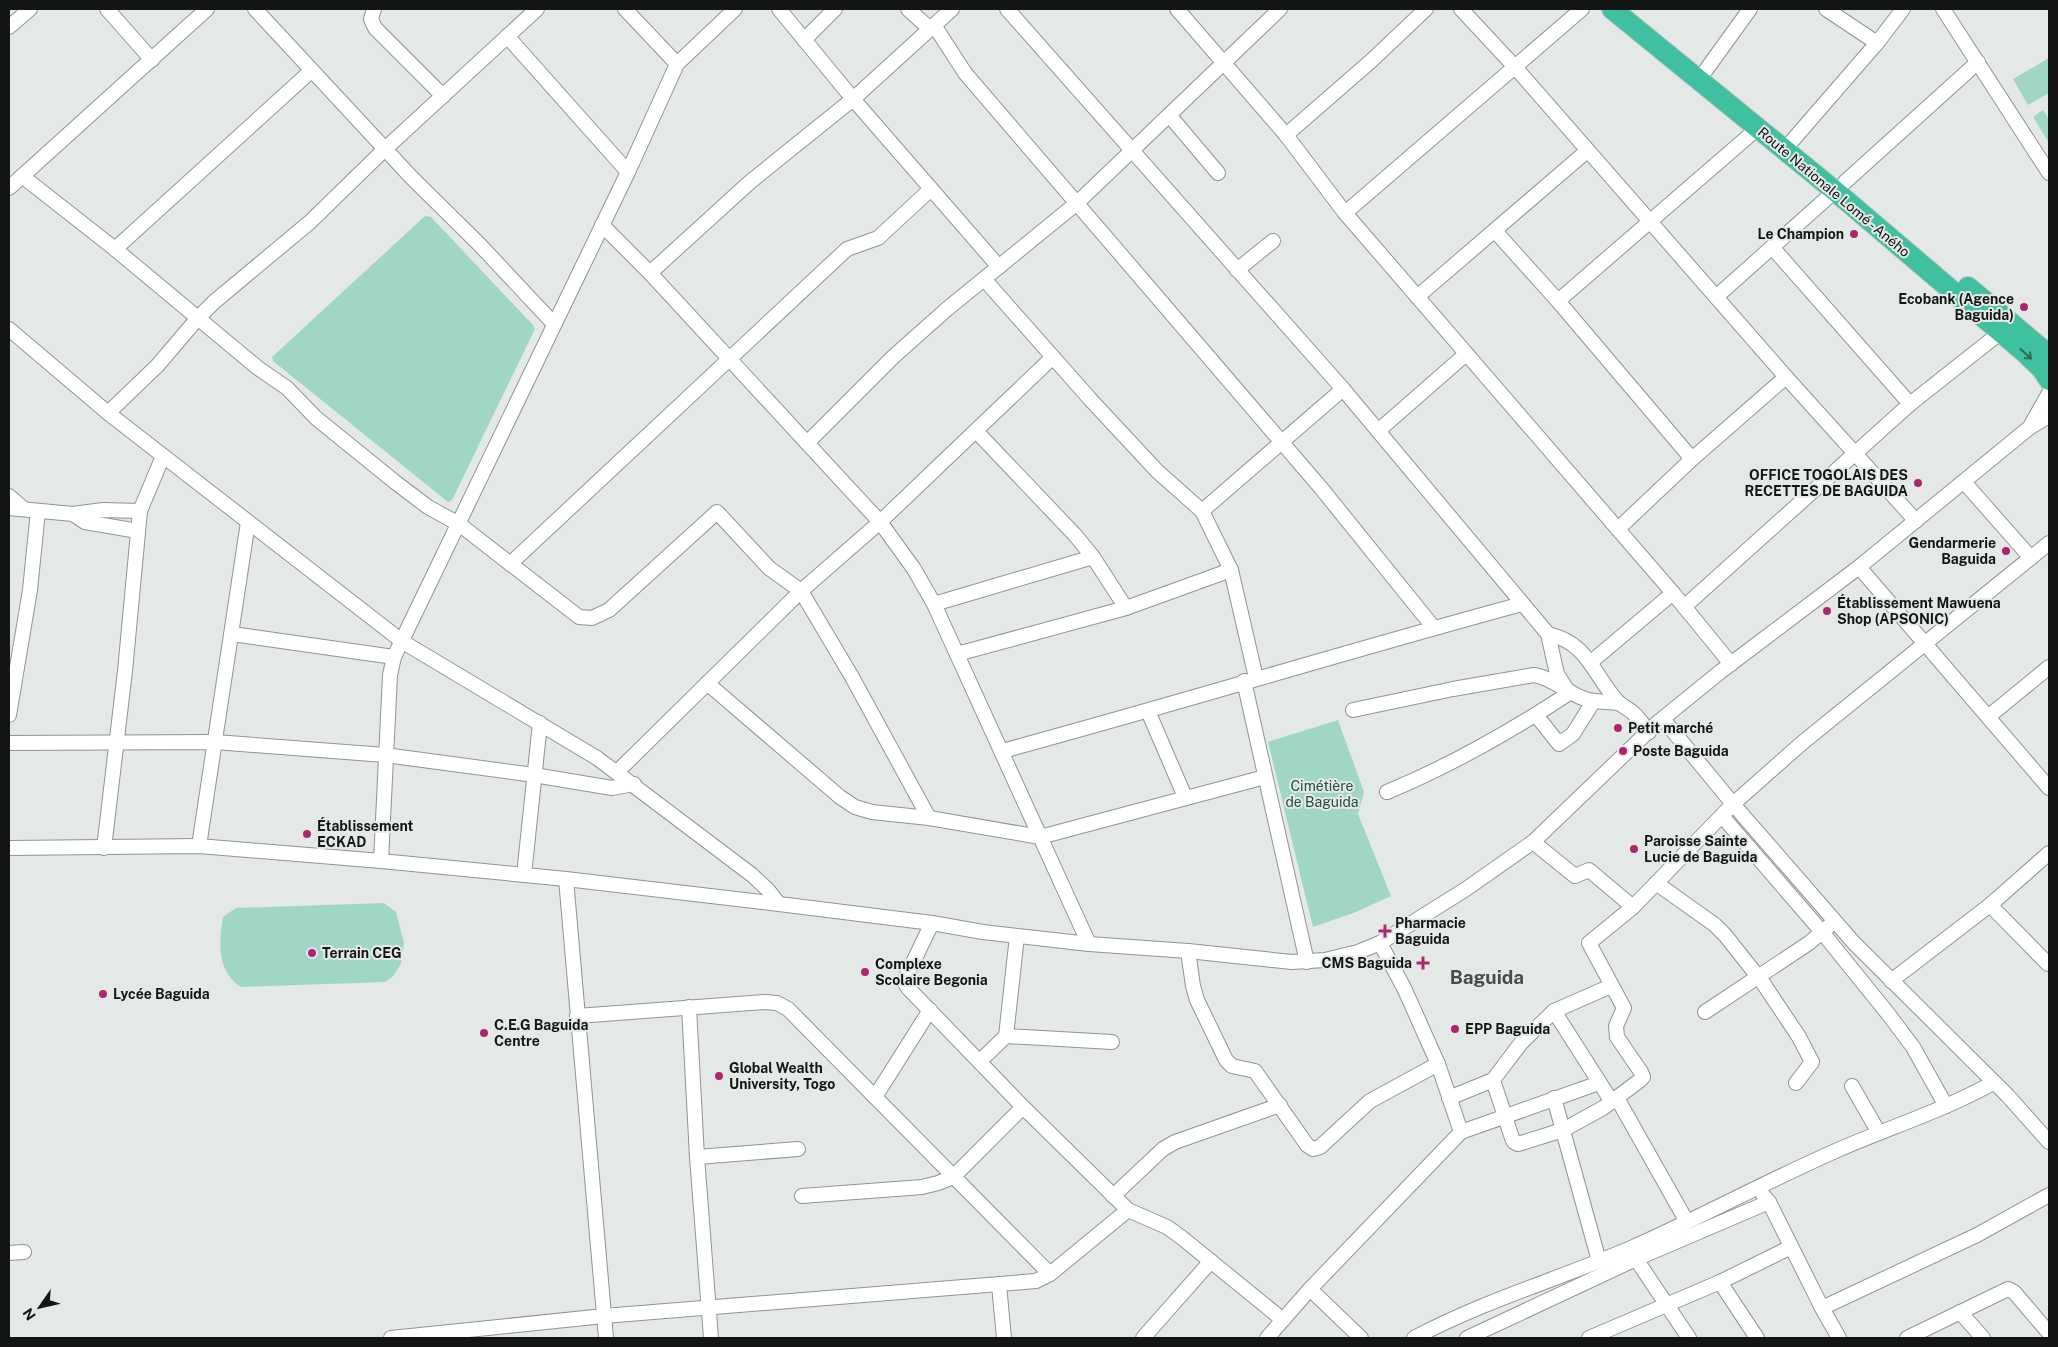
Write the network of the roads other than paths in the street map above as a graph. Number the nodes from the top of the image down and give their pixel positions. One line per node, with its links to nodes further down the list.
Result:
1 (30, 9): 25 (street)
2 (107, 9): 30 (street)
3 (207, 9): 30 (street)
4 (255, 9): 36 (street)
5 (374, 9): 37 (street)
6 (537, 9): 27 (street)
7 (625, 9): 33 (street)
8 (735, 9): 33 (street)
9 (779, 9): 28 (street)
10 (835, 9): 28 (street)
11 (908, 9): 26 (street)
12 (952, 9): 26 (street)
13 (1007, 9): 44 (street)
14 (1177, 9): 31 (street)
15 (1280, 9): 31 (street)
16 (1426, 9): 41 (street)
17 (1461, 9): 34 (street)
18 (1582, 9): 34 (street)
19 (1612, 9): 40 (highway, Route Nationale Lomé - Aného)
20 (1632, 9): 35 (highway, Route Nationale Lomé - Aného)
21 (1750, 9): 35 (street)
22 (1826, 9): 29 (street)
23 (1903, 9): 29 (street)
24 (1943, 9): 32 (street)
25 (9, 27)
26 (932, 27): 38 (street); 53 (street)
27 (507, 36): 37 (street); 46 (street)
28 (804, 40): 38 (street)
29 (1877, 44): 42 (street)
30 (152, 60): 49 (street)
31 (1224, 62): 39 (street); 41 (street)
32 (1978, 62): 48 (street); 50 (street)
33 (677, 64): 46 (street)
34 (1515, 67): 45 (street); 54 (street)
35 (1706, 70): 42 (highway, Route Nationale Lomé - Aného)
36 (311, 71): 43 (street); 60 (street)
37 (443, 96): 43 (street)
38 (853, 99): 52 (street); 63 (street)
39 (1169, 115): 44 (street); 47 (street)
40 (1758, 128): 50 (highway, Route Nationale Lomé - Aného); 55 (street)
41 (1286, 135): 54 (street)
42 (1792, 141): 50 (highway, Route Nationale Lomé - Aného)
43 (385, 149): 68 (street); 69 (street)
44 (1133, 150): 53 (street); 62 (street)
45 (1587, 151): 55 (street); 57 (street)
46 (628, 172): 56 (street)
47 (1218, 173)
48 (2049, 173)
49 (22, 176): 51 (street); 60 (street)
50 (1840, 187): 59 (street); 71 (highway, Route Nationale Lomé - Aného); 73 (highway, Route Nationale Lomé - Aného)
51 (9, 188)
52 (931, 189): 61 (street); 75 (street)
53 (1077, 203): 61 (street); 86 (street)
54 (1345, 213): 65 (street)
55 (1649, 220): 66 (street); 67 (street)
56 (602, 225): 63 (street); 69 (street)
57 (1496, 231): 65 (street); 67 (street)
58 (1273, 241): 62 (street)
59 (1772, 247): 66 (street); 80 (street)
60 (114, 248): 68 (street)
61 (999, 267): 64 (street)
62 (1237, 270): 78 (street)
63 (650, 273): 75 (street)
64 (984, 278): 74 (street); 87 (street)
65 (1417, 297): 72 (street)
66 (1716, 297): 76 (street)
67 (1558, 301): 90 (street)
68 (198, 318): 81 (street); 101 (street)
69 (554, 324): 101 (street)
70 (9, 329): 81 (street)
71 (2001, 332): 77 (highway, Route Nationale Lomé - Aného, one-way to 77); 80 (street)
72 (1466, 354): 85 (street); 102 (street)
73 (2049, 355)
74 (1053, 357): 84 (street); 96 (street)
75 (730, 359): 87 (street); 107 (street)
76 (1786, 377): 88 (street); 90 (street)
77 (2049, 380)
78 (1343, 389): 85 (street); 86 (street)
79 (2049, 393): 83 (street)
80 (1910, 404): 88 (street)
81 (108, 413): 89 (street)
82 (2049, 416): 83 (street)
83 (2029, 428): 91 (street)
84 (976, 431): 100 (street); 105 (street)
85 (1378, 431): 113 (street)
86 (1282, 442): 96 (street); 116 (street)
87 (807, 443): 100 (street)
88 (1855, 454): 98 (street); 114 (street)
89 (163, 456): 95 (street); 99 (street)
90 (1692, 459): 102 (street)
91 (1964, 482): 98 (street); 106 (street)
92 (9, 496): 94 (street)
93 (9, 508): 94 (street)
94 (31, 510): 97 (street); 133 (street)
95 (140, 511): 97 (street); 103 (street)
96 (1202, 511): 109 (street)
97 (74, 514): 103 (street)
98 (1916, 521): 108 (street)
99 (248, 522): 117 (street); 119 (street)
100 (880, 522): 110 (street); 112 (street)
101 (459, 524): 107 (street); 119 (street)
102 (1618, 529): 111 (street)
103 (138, 531): 141 (street)
104 (2049, 543): 106 (street)
105 (1094, 557): 112 (street); 115 (street)
106 (2031, 558): 120 (street)
107 (510, 564): 110 (street)
108 (1859, 567): 120 (street); 124 (street)
109 (1231, 570): 115 (street); 126 (street)
110 (801, 592): 127 (street); 153 (street)
111 (1673, 593): 114 (street); 123 (street)
112 (934, 604): 121 (street)
113 (1522, 604): 116 (street); 118 (street)
114 (1684, 606): 124 (street)
115 (1126, 608): 121 (street)
116 (1434, 628): 126 (street)
117 (232, 634): 122 (street); 139 (street)
118 (1548, 634): 123 (street); 128 (street)
119 (402, 642): 122 (street); 137 (street)
120 (1925, 644): 135 (street); 151 (street)
121 (958, 654): 142 (street)
122 (394, 657): 143 (street)
123 (1591, 662): 130 (street)
124 (1731, 664): 136 (street)
125 (2049, 667): 135 (street)
126 (1250, 680): 132 (street); 146 (street)
127 (707, 683): 144 (street); 153 (street)
128 (1568, 690): 129 (street); 131 (street); 134 (street)
129 (1593, 702): 130 (street); 134 (street)
130 (1619, 703): 138 (street)
131 (1353, 710)
132 (1148, 711): 142 (street); 150 (street)
133 (9, 715)
134 (1536, 715): 149 (street)
135 (1988, 717): 148 (street)
136 (1663, 719): 138 (street); 151 (street)
137 (540, 723): 144 (street); 145 (street)
138 (1649, 732): 155 (street)
139 (216, 742): 141 (street); 143 (street); 156 (street)
140 (9, 743): 141 (street)
141 (116, 743): 158 (street)
142 (1002, 751): 154 (street)
143 (385, 755): 145 (street); 160 (street)
144 (617, 772): 147 (street)
145 (534, 774): 147 (street); 161 (street)
146 (1265, 777): 150 (street); 174 (street)
147 (634, 784): 164 (street)
148 (2049, 788)
149 (1387, 792)
150 (1185, 797): 154 (street)
151 (1733, 804): 152 (street); 167 (street)
152 (1722, 816): 163 (street); 169 (street)
153 (929, 818): 154 (street)
154 (1040, 837): 172 (street)
155 (1532, 842): 166 (street); 171 (street)
156 (199, 846): 158 (street); 160 (street)
157 (9, 848): 158 (street)
158 (104, 848)
159 (2049, 853): 165 (street)
160 (381, 861): 161 (street)
161 (524, 875): 162 (street)
162 (566, 879): 164 (street); 183 (street)
163 (1656, 883): 166 (street); 176 (street)
164 (779, 904): 168 (street)
165 (1990, 904): 175 (street); 177 (street)
166 (1633, 907): 178 (street)
167 (1835, 921): 169 (street); 177 (street)
168 (932, 923): 170 (street); 180 (street)
169 (1822, 932): 176 (street); 198 (street)
170 (1017, 936): 172 (street); 184 (street)
171 (1380, 943): 174 (street); 187 (street)
172 (1089, 944): 173 (street)
173 (1188, 951): 174 (street); 197 (street)
174 (1306, 962)
175 (2048, 964)
176 (1758, 976): 182 (street); 189 (street)
177 (1891, 981): 191 (street)
178 (1611, 986): 181 (street); 196 (street)
179 (690, 1007): 183 (street); 193 (street); 206 (street)
180 (930, 1010): 186 (street); 193 (street)
181 (1554, 1011): 188 (street); 190 (street)
182 (1705, 1012)
183 (577, 1016): 229 (street)
184 (1006, 1036): 185 (street); 186 (street)
185 (1112, 1042)
186 (980, 1061): 199 (street)
187 (1438, 1064): 194 (street); 197 (street)
188 (1493, 1080): 194 (street); 200 (street)
189 (1796, 1082)
190 (1599, 1083): 195 (street); 196 (street)
191 (1993, 1083): 198 (street); 204 (street)
192 (1852, 1086): 203 (street)
193 (875, 1097): 207 (street)
194 (1449, 1098): 202 (street)
195 (1554, 1098): 200 (street); 201 (street)
196 (1615, 1100): 201 (street); 214 (street)
197 (1280, 1105): 211 (street)
198 (1946, 1106): 203 (street)
199 (1023, 1107): 207 (street); 211 (street)
200 (1504, 1115): 201 (street); 202 (street)
201 (1563, 1130): 219 (street)
202 (1461, 1132): 224 (street)
203 (1879, 1134): 208 (street)
204 (2049, 1142)
205 (798, 1149): 206 (street)
206 (697, 1157): 226 (street)
207 (953, 1177): 210 (street); 221 (street)
208 (1759, 1188): 212 (street); 214 (street)
209 (2049, 1195): 227 (street)
210 (802, 1196)
211 (1114, 1196): 213 (street)
212 (1769, 1202): 227 (street); 240 (street)
213 (1128, 1210): 218 (street); 221 (street)
214 (1687, 1222): 219 (street)
215 (1785, 1250): 222 (street)
216 (24, 1252): 217 (street)
217 (9, 1253)
218 (1210, 1261): 230 (street); 236 (street)
219 (1599, 1261): 239 (street)
220 (1640, 1264): 225 (street)
221 (1050, 1274): 223 (street)
222 (1720, 1282): 225 (street); 243 (street)
223 (999, 1285): 226 (street); 235 (street)
224 (1310, 1289): 230 (street); 238 (street)
225 (1667, 1305): 241 (street); 242 (street)
226 (709, 1307): 229 (street); 234 (street)
227 (1822, 1308): 244 (street)
228 (1960, 1312): 231 (street); 245 (street); 246 (street)
229 (604, 1316): 232 (street); 233 (street)
230 (1283, 1320): 237 (street)
231 (2049, 1333)
232 (391, 1338)
233 (606, 1338)
234 (711, 1338)
235 (1004, 1338)
236 (1143, 1338)
237 (1267, 1338)
238 (1361, 1338)
239 (1414, 1338)
240 (1466, 1338)
241 (1589, 1338)
242 (1689, 1338)
243 (1757, 1338)
244 (1839, 1338)
245 (1907, 1338)
246 (1983, 1338)

